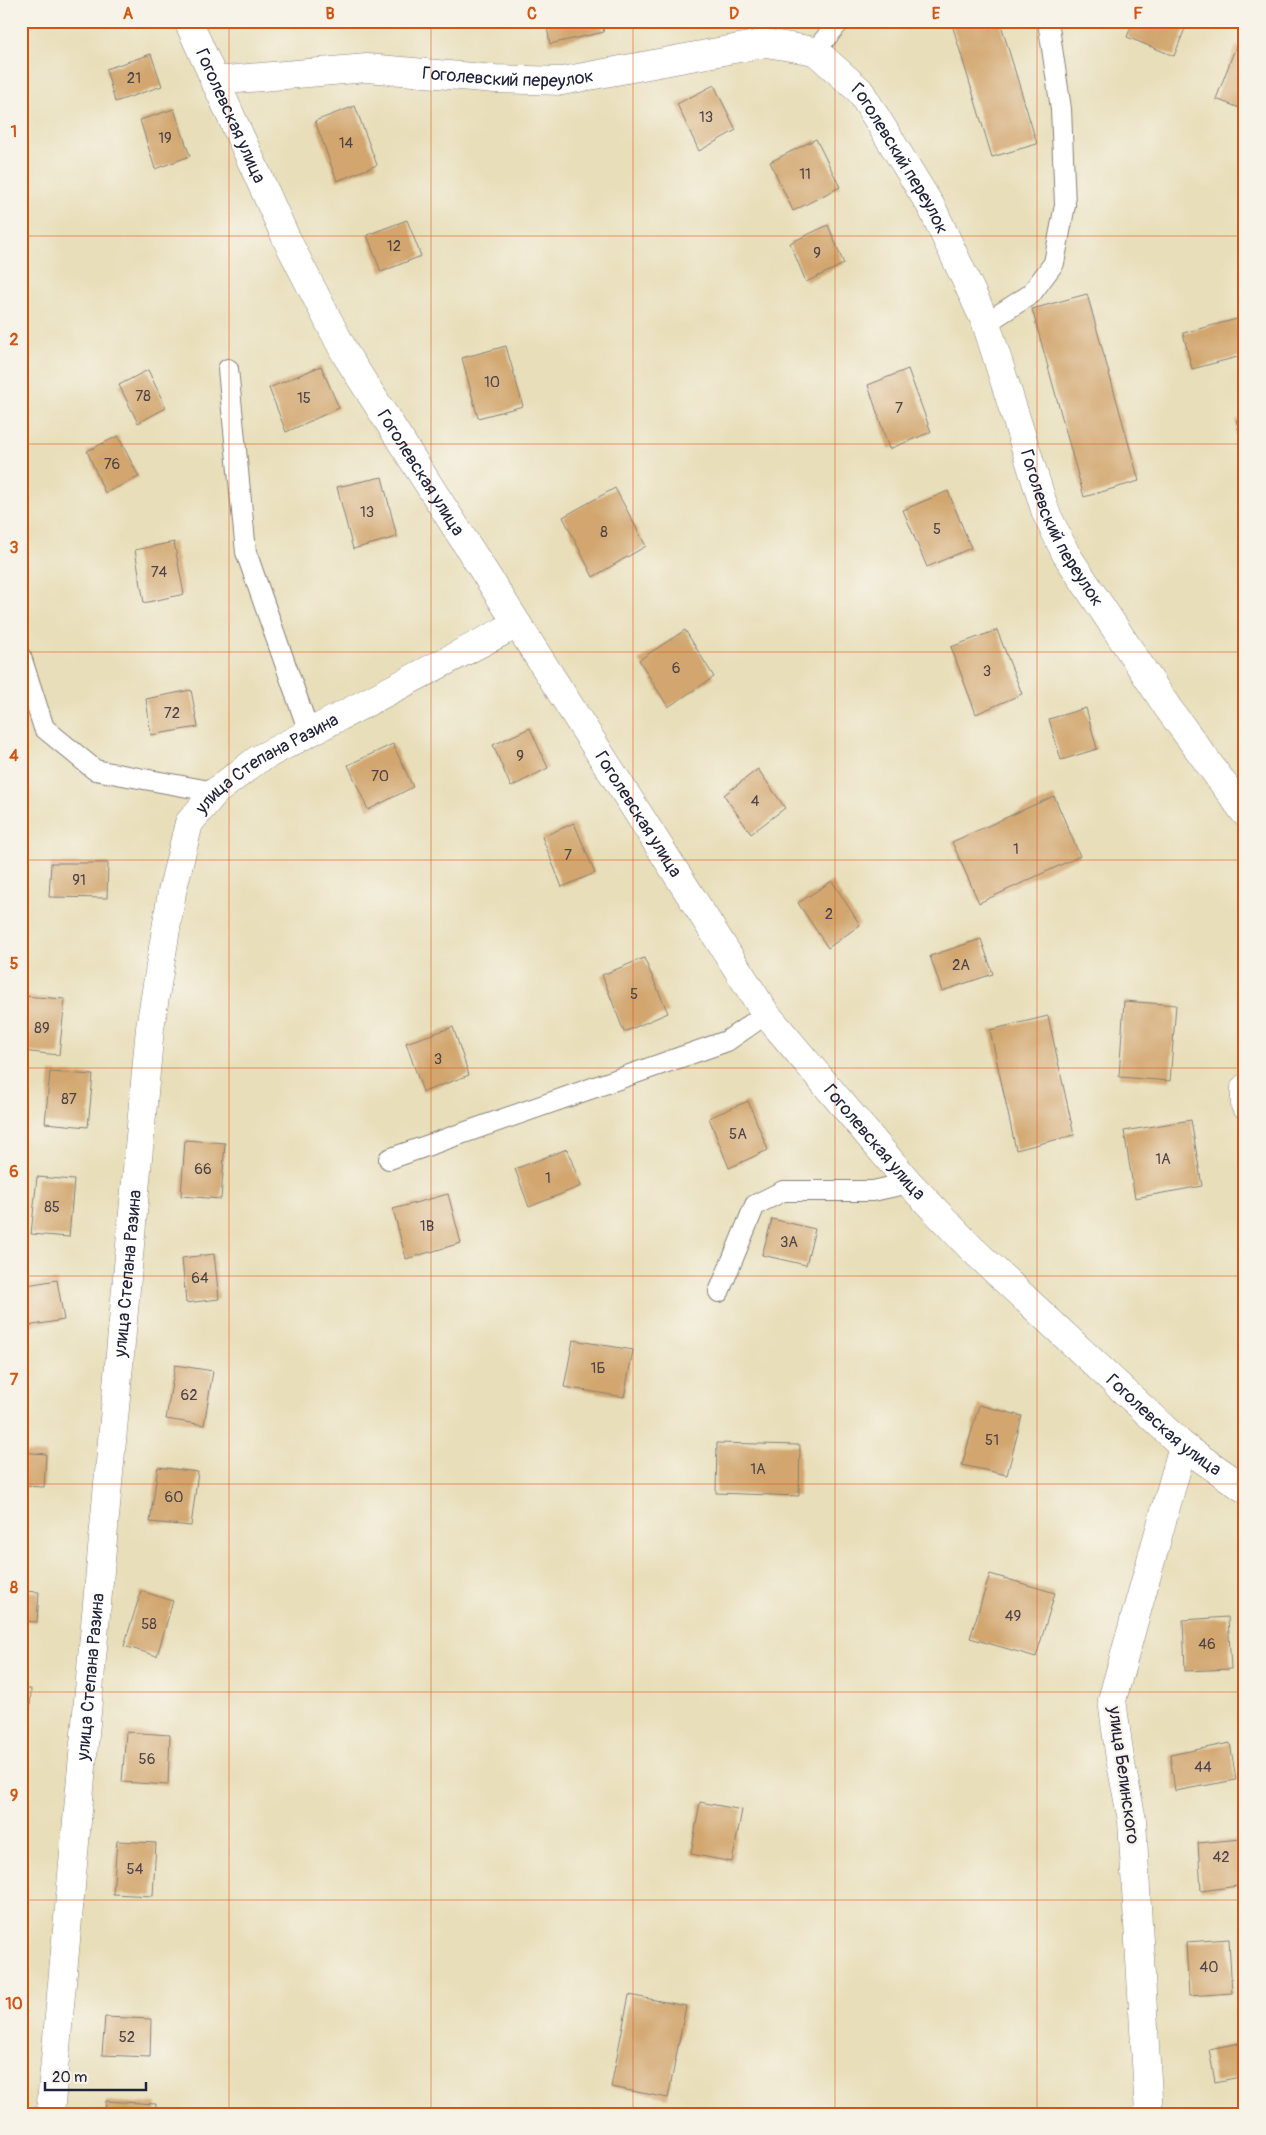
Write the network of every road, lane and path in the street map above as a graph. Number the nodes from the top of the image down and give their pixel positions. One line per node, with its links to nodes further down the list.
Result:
1 (188, 21): 5 (street, Гоголевская улица)
2 (840, 21): 4 (lane)
3 (1048, 21): 6 (lane)
4 (815, 51): 5 (street, Гоголевский переулок); 6 (street, Гоголевский переулок)
5 (214, 81): 8 (street, Гоголевская улица)
6 (986, 323): 12 (street, Гоголевский переулок)
7 (228, 370): 10 (lane)
8 (517, 624): 10 (street, улица Степана Разина); 13 (street, Гоголевская улица)
9 (21, 658): 11 (lane)
10 (309, 732): 11 (street, улица Степана Разина)
11 (215, 792): 21 (street, улица Степана Разина)
12 (1245, 813)
13 (766, 1014): 16 (lane); 17 (street, Гоголевская улица)
14 (1245, 1088): 15 (street)
15 (1245, 1105)
16 (389, 1159)
17 (909, 1182): 18 (lane); 19 (street, Гоголевская улица)
18 (720, 1292)
19 (1183, 1446): 20 (street, Гоголевская улица); 22 (street, улица Белинского)
20 (1245, 1489)
21 (50, 2114)
22 (1149, 2114)

